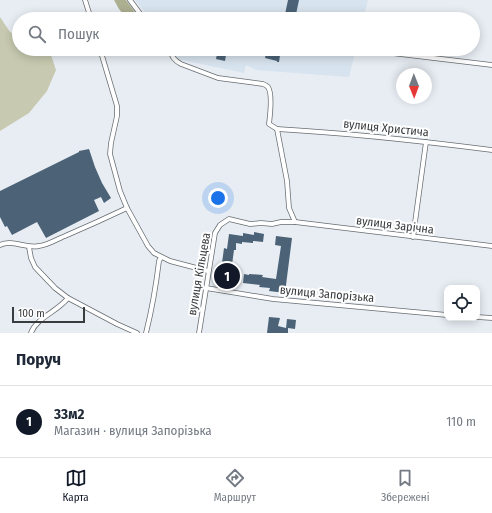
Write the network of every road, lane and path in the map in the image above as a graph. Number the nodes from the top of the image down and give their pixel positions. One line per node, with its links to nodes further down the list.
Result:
1 (85, 0): 3 (street)
2 (130, 0): 4 (street)
3 (89, 12)
4 (139, 12)
5 (102, 56): 12 (street)
6 (172, 56): 9 (street)
7 (417, 56): 8 (street)
8 (492, 65)
9 (277, 129): 10 (street, вулиця Христича); 13 (street)
10 (426, 142): 11 (street, вулиця Христича); 14 (street)
11 (492, 150)
12 (127, 208): 17 (street); 18 (street)
13 (295, 222): 14 (street, вулиця Зарічна); 19 (street, вулиця Кільцева)
14 (414, 237): 16 (street, вулиця Зарічна)
15 (0, 245): 17 (street)
16 (492, 246)
17 (29, 247): 21 (street)
18 (161, 257): 19 (street); 27 (street)
19 (208, 271): 20 (street, вулиця Кільцева)
20 (206, 288): 22 (street, вулиця Запорізька); 28 (street, вулиця Кільцева)
21 (68, 298): 25 (street); 26 (street)
22 (444, 315)
23 (480, 317): 24 (street)
24 (492, 318)
25 (31, 333)
26 (137, 333)
27 (146, 333)
28 (199, 333)

